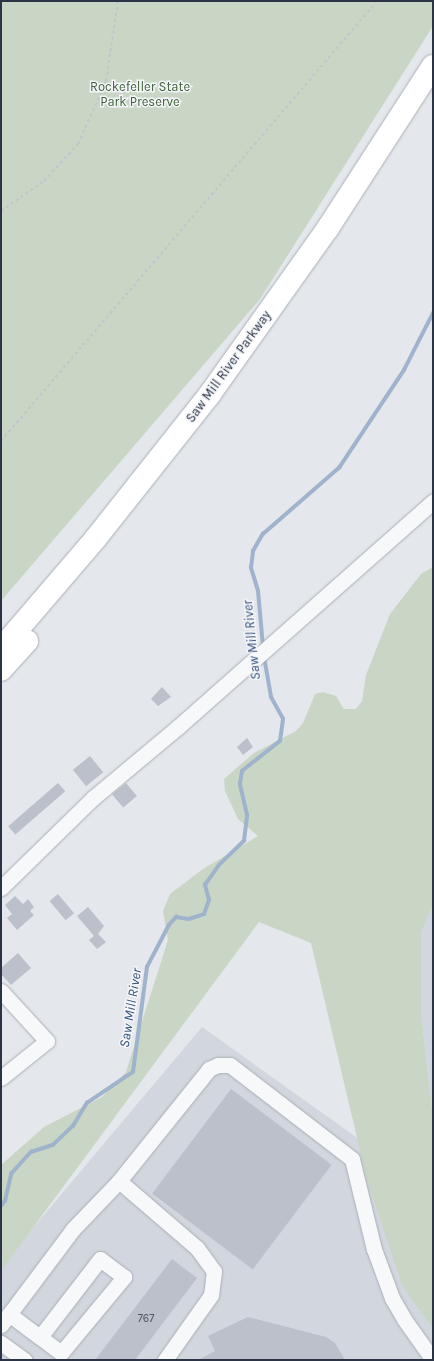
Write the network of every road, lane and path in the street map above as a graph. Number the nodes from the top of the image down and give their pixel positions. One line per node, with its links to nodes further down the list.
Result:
1 (118, 1): 5 (path)
2 (377, 1): 6 (path)
3 (433, 66): 8 (highway, Saw Mill River Parkway)
4 (433, 93): 9 (highway, Saw Mill River Parkway)
5 (1, 211)
6 (1, 441)
7 (433, 501): 10 (lane)
8 (1, 649)
9 (1, 670)
10 (1, 888)
11 (1, 991): 12 (lane)
12 (1, 1078)
13 (119, 1181): 14 (lane); 18 (lane); 19 (lane)
14 (5, 1320): 15 (lane)
15 (40, 1337): 15 (lane)
16 (1, 1343): 17 (lane)
17 (24, 1360)
18 (165, 1360)
19 (433, 1360)

